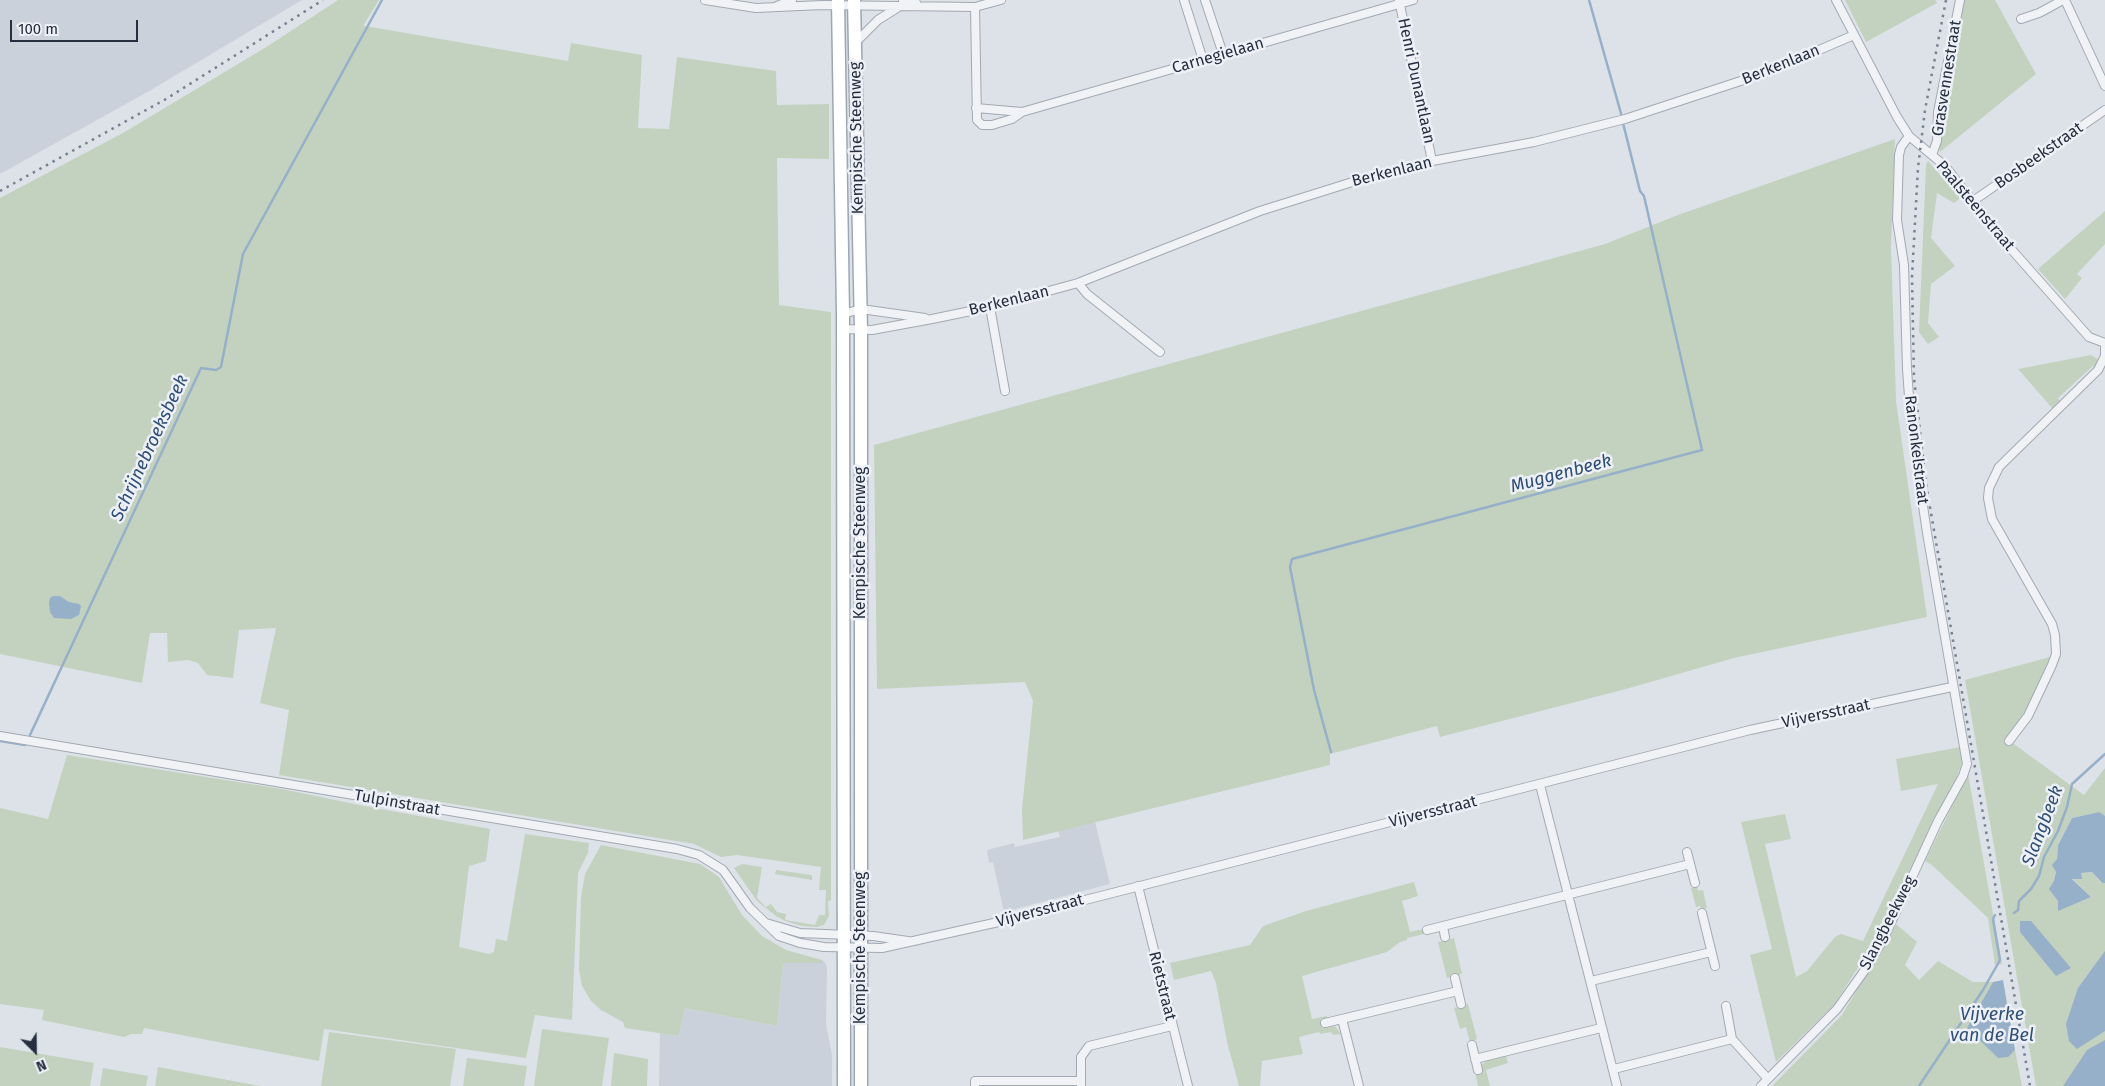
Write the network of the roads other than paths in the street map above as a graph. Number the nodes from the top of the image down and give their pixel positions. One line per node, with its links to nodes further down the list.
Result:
1 (705, 0): 14 (street)
2 (792, 0): 14 (street)
3 (1001, 0): 15 (street)
4 (1184, 0): 20 (street)
5 (1205, 0): 19 (street)
6 (1413, 0): 10 (street, Carnegielaan)
7 (1836, 0): 17 (street, Paalsteenstraat)
8 (1960, 0): 26 (street, Grasvennestraat)
9 (2064, 0): 16 (street); 21 (street)
10 (1400, 2): 19 (street, Carnegielaan); 27 (street, Henri Dunantlaan)
11 (838, 3): 12 (street); 14 (street); 32 (main road, Kempische Steenweg)
12 (854, 3): 13 (street); 18 (main road, Kempische Steenweg)
13 (902, 3): 15 (street); 18 (street)
14 (777, 6)
15 (975, 7): 22 (street)
16 (2021, 19)
17 (1854, 35): 25 (street, Paalsteenstraat); 27 (street, Berkenlaan)
18 (856, 42): 31 (main road, Kempische Steenweg)
19 (1223, 54): 20 (street, Carnegielaan)
20 (1203, 60): 24 (street, Carnegielaan)
21 (2105, 86)
22 (976, 108): 24 (street, Carnegielaan); 24 (street, Carnegielaan)
23 (2105, 110): 28 (street, Bosbeekstraat)
24 (1022, 112)
25 (1909, 136): 26 (street, Paalsteenstraat); 39 (street, Ranonkelstraat)
26 (1932, 155): 28 (street, Paalsteenstraat)
27 (1432, 161): 29 (street, Berkenlaan)
28 (1973, 201): 36 (street, Paalsteenstraat)
29 (1078, 283): 30 (street, Berkenlaan); 37 (street)
30 (990, 307): 33 (street, Berkenlaan); 38 (street)
31 (861, 309): 32 (street, Berkenlaan); 33 (street, Berkenlaan); 35 (main road, Kempische Steenweg)
32 (843, 314): 34 (main road, Kempische Steenweg)
33 (932, 319): 35 (street, Berkenlaan)
34 (844, 329): 35 (street, Berkenlaan); 54 (main road, Kempische Steenweg)
35 (861, 330): 55 (main road, Kempische Steenweg)
36 (2105, 344): 41 (street)
37 (1160, 352)
38 (1005, 391)
39 (1952, 687): 42 (street, Ranonkelstraat); 43 (street, Vijversstraat)
40 (0, 736): 50 (street, Tulpinstraat)
41 (2009, 741)
42 (1967, 764): 73 (street, Slangbeekweg)
43 (1540, 785): 47 (street, Vijversstraat); 48 (street)
44 (1687, 852): 45 (street)
45 (1690, 864): 46 (street); 48 (street)
46 (1695, 883)
47 (1138, 886): 56 (street, Vijversstraat); 66 (street, Rietstraat)
48 (1568, 893): 51 (street); 60 (street)
49 (1702, 913): 57 (street)
50 (764, 922): 54 (street, Tulpinstraat); 54 (street, Tulpinstraat)
51 (1443, 926): 52 (street); 53 (street)
52 (1427, 930)
53 (1445, 937)
54 (845, 942): 55 (street, Vijversstraat); 55 (street, Tulpinstraat); 75 (main road, Kempische Steenweg)
55 (861, 942): 56 (street, Vijversstraat); 56 (street, Vijversstraat); 76 (main road, Kempische Steenweg)
56 (914, 942)
57 (1711, 952): 58 (street); 60 (street)
58 (1715, 966)
59 (1455, 978): 61 (street)
60 (1591, 981): 67 (street)
61 (1458, 991): 62 (street); 64 (street)
62 (1461, 1004)
63 (1726, 1006): 68 (street)
64 (1342, 1019): 65 (street); 79 (street)
65 (1325, 1023)
66 (1172, 1026): 74 (street); 78 (street, Rietstraat)
67 (1601, 1028): 70 (street); 72 (street)
68 (1732, 1039): 72 (street); 73 (street)
69 (1472, 1045): 70 (street)
70 (1475, 1059): 71 (street)
71 (1478, 1070)
72 (1614, 1070): 80 (street)
73 (1768, 1079): 81 (street, Slangbeekweg)
74 (1081, 1084): 77 (street)
75 (844, 1086)
76 (861, 1086)
77 (975, 1086)
78 (1188, 1086)
79 (1359, 1086)
80 (1617, 1086)
81 (1761, 1086)

